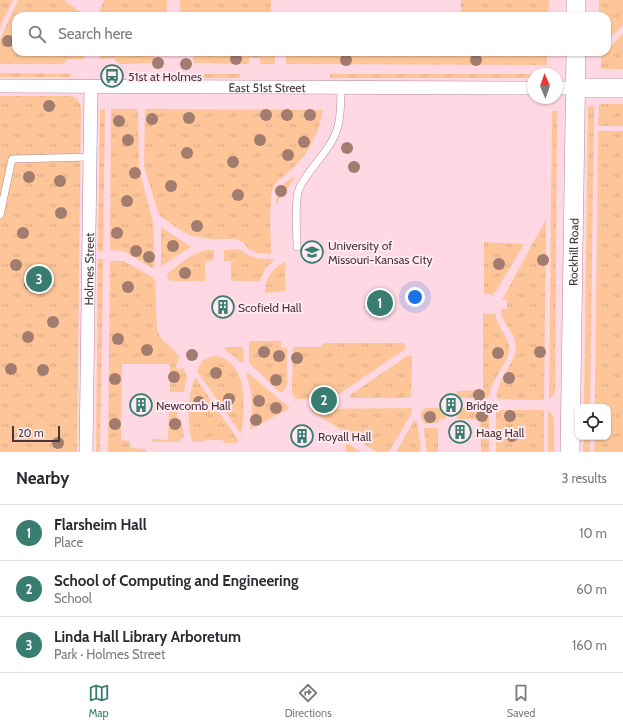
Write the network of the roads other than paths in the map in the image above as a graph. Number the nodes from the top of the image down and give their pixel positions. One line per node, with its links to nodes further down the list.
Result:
1 (576, 0): 2 (main road)
2 (576, 12)
3 (576, 56): 9 (main road, Rockhill Road)
4 (0, 86): 5 (street, East 51st Street)
5 (91, 86): 6 (street, East 51st Street); 11 (street, Holmes Street)
6 (341, 87): 7 (street, East 51st Street); 13 (lane)
7 (527, 88)
8 (563, 88): 9 (street)
9 (576, 88): 10 (main road); 15 (main road, Rockhill Road)
10 (623, 88)
11 (90, 157): 12 (lane); 14 (street, Holmes Street)
12 (0, 215)
13 (297, 247)
14 (86, 452)
15 (570, 452)

